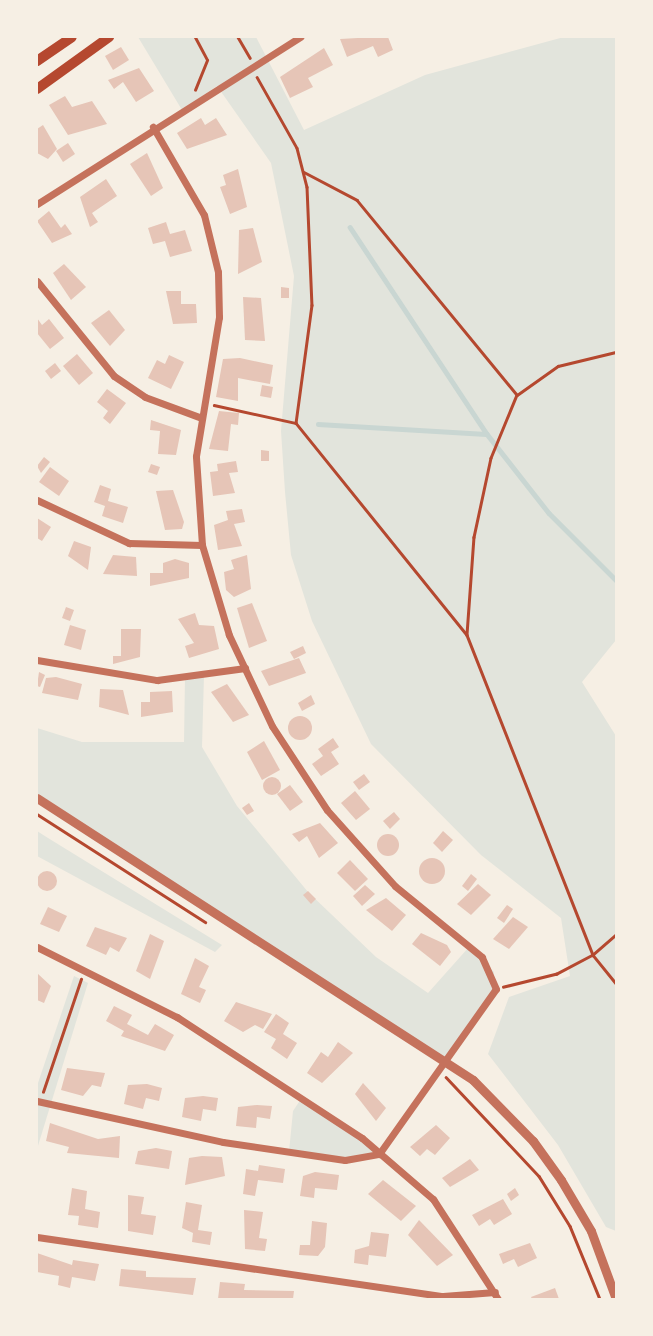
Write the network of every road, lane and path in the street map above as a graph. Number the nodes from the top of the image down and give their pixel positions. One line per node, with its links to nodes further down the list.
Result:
1 (72, 37): 6 (main road)
2 (109, 37): 8 (main road)
3 (195, 37): 9 (path)
4 (238, 37): 7 (path)
5 (300, 37): 7 (street)
6 (37, 61)
7 (251, 64): 9 (street); 11 (path)
8 (37, 89)
9 (191, 102): 10 (street)
10 (153, 127): 12 (street); 16 (street)
11 (304, 172): 15 (path); 18 (path)
12 (37, 205)
13 (37, 281): 17 (street)
14 (616, 352): 15 (path)
15 (517, 395): 21 (path)
16 (203, 402): 17 (street); 18 (path)
17 (199, 417): 20 (street)
18 (296, 423): 21 (path)
19 (37, 500): 20 (street)
20 (202, 545): 23 (street)
21 (467, 635): 29 (path)
22 (37, 660): 23 (street)
23 (245, 668): 32 (street)
24 (37, 798): 33 (street)
25 (37, 814): 26 (path)
26 (208, 924)
27 (616, 935): 29 (path)
28 (37, 947): 30 (street)
29 (593, 954): 31 (path); 32 (path)
30 (85, 969): 35 (path); 36 (street)
31 (616, 983)
32 (496, 989): 33 (street)
33 (449, 1061): 34 (street); 40 (street)
34 (440, 1074): 36 (street); 39 (path)
35 (38, 1101): 36 (street)
36 (379, 1154): 38 (street)
37 (37, 1237): 38 (street)
38 (496, 1295)
39 (600, 1299)
40 (616, 1299)

